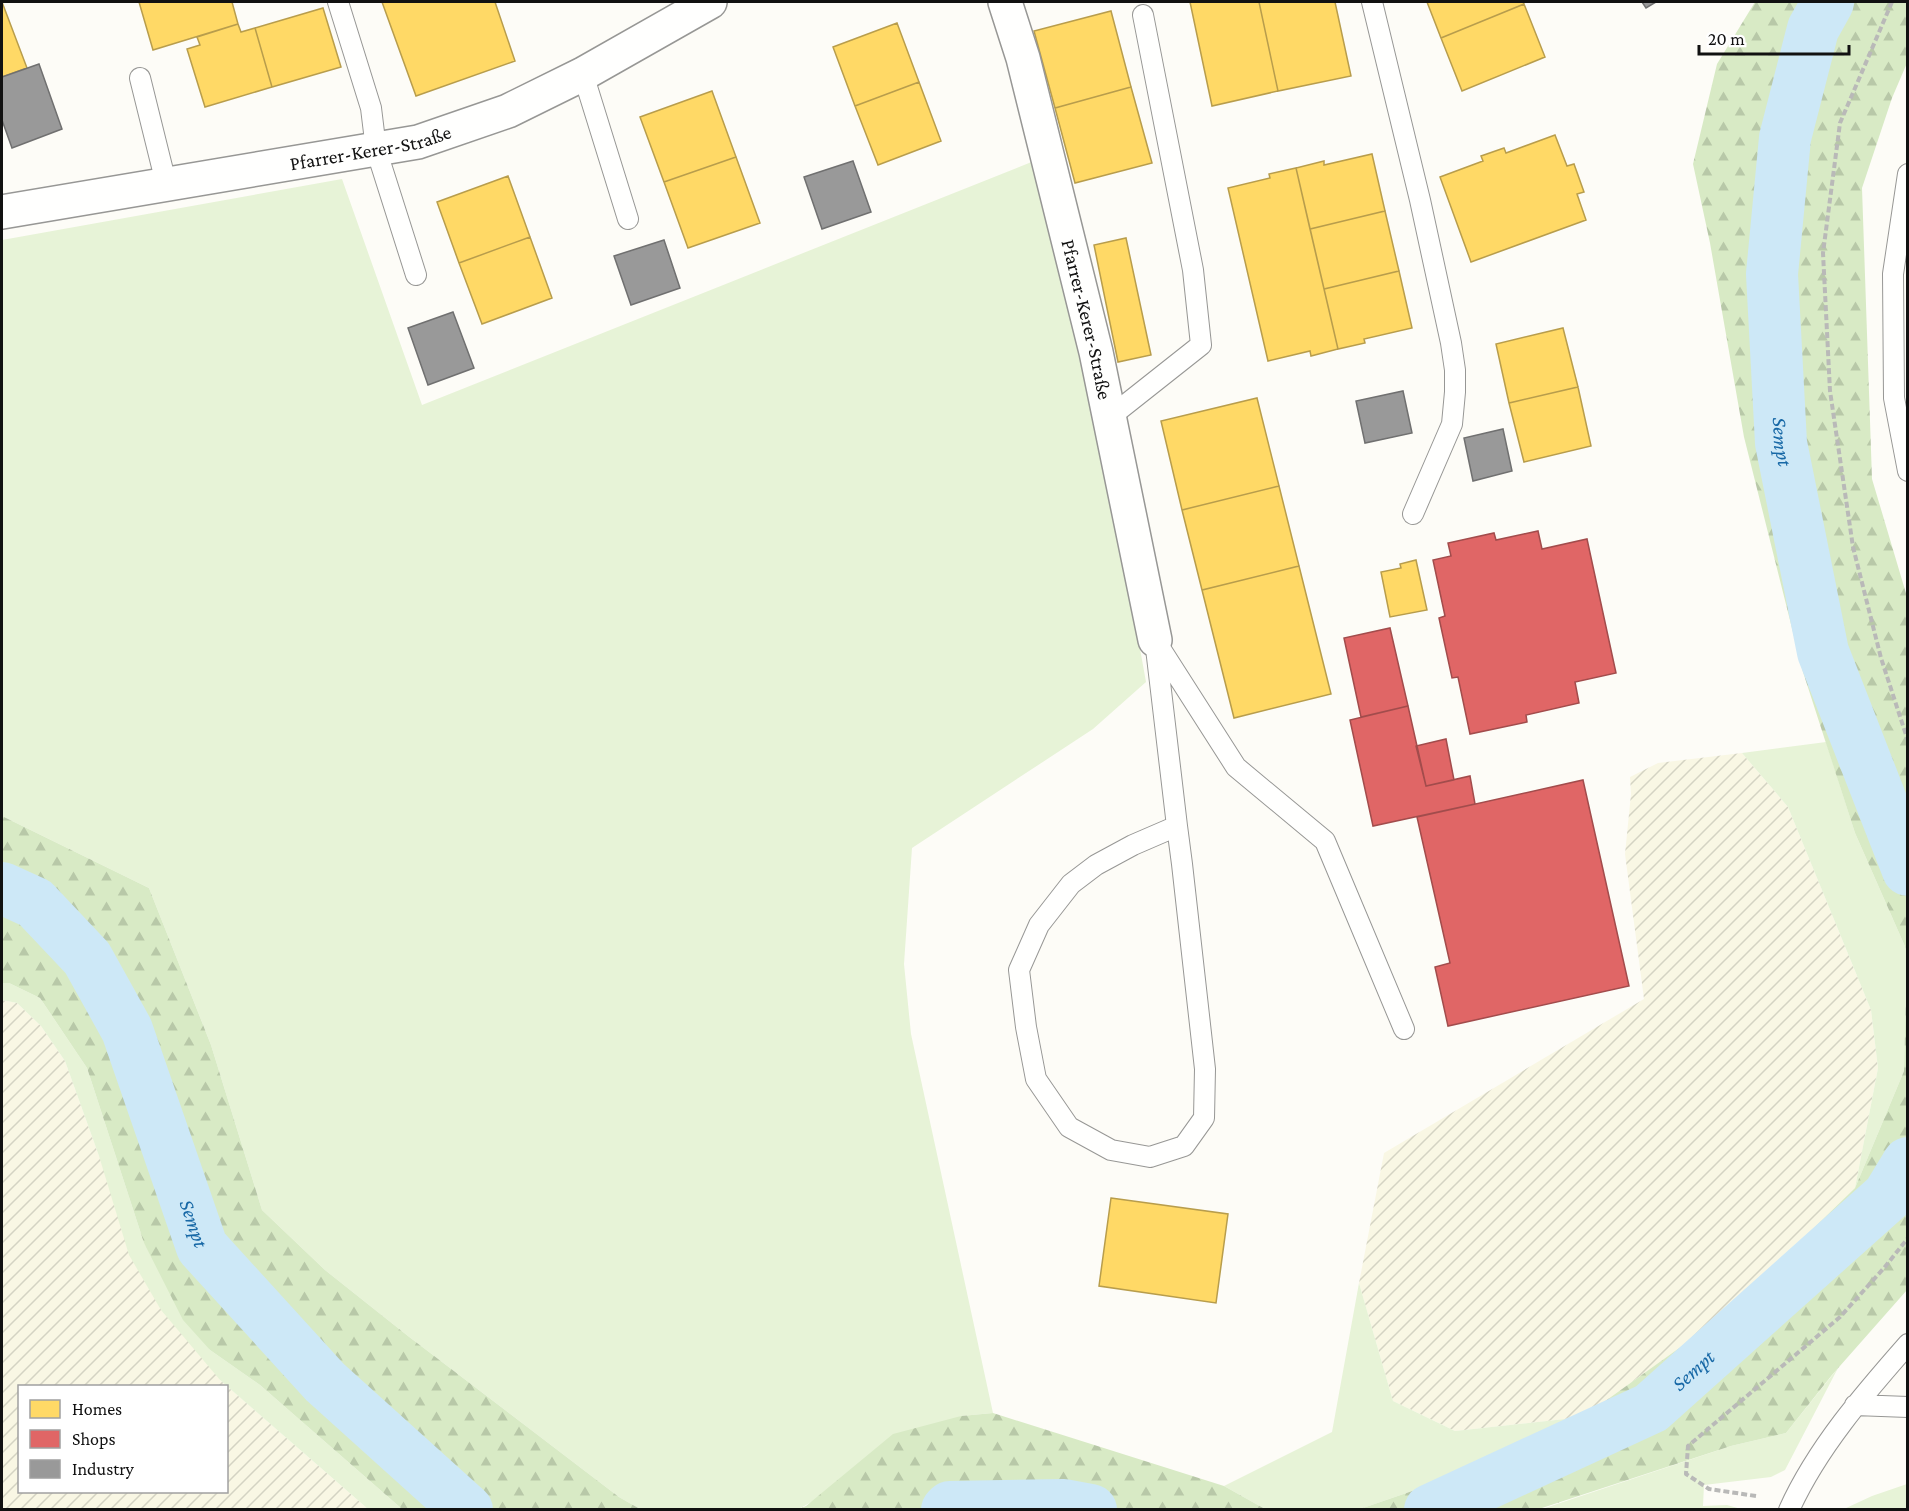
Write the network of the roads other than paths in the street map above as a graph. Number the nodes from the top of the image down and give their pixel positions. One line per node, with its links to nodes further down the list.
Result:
1 (338, 2): 8 (lane)
2 (710, 2): 6 (street, Pfarrer-Kerer-Straße)
3 (1005, 2): 14 (street, Pfarrer-Kerer-Straße)
4 (1372, 2): 16 (lane)
5 (1143, 15): 14 (lane)
6 (583, 74): 8 (street, Pfarrer-Kerer-Straße); 12 (lane)
7 (140, 78): 10 (lane)
8 (376, 149): 10 (street, Pfarrer-Kerer-Straße); 13 (lane)
9 (1908, 174): 15 (lane)
10 (166, 183): 11 (street, Pfarrer-Kerer-Straße)
11 (2, 212)
12 (628, 219)
13 (416, 274)
14 (1110, 417): 17 (street, Pfarrer-Kerer-Straße)
15 (1908, 471)
16 (1413, 514)
17 (1155, 640): 18 (lane); 19 (lane)
18 (1177, 826): 18 (lane)
19 (1404, 1029)
20 (1908, 1344): 21 (lane)
21 (1855, 1405): 22 (lane); 23 (lane)
22 (1908, 1407)
23 (1791, 1505)

